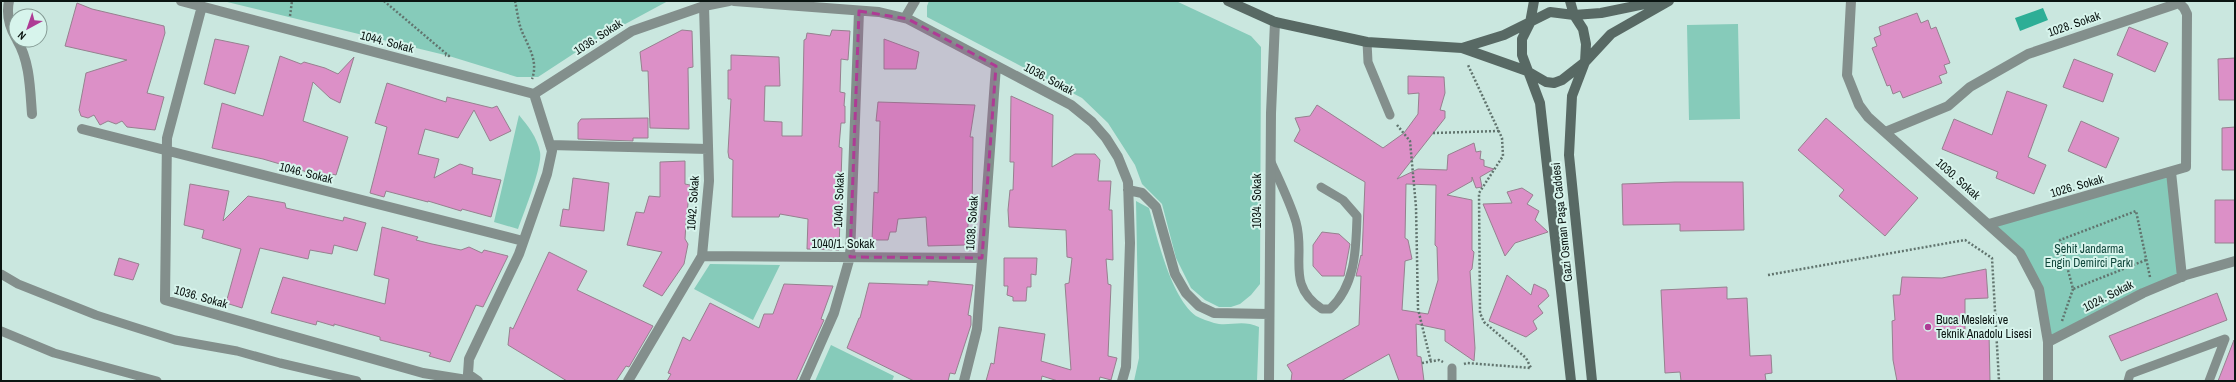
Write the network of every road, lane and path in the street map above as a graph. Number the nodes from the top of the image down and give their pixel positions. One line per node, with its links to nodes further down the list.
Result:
1 (181, 1): 14 (street, 1044. Sokak)
2 (292, 1): 19 (path)
3 (384, 1): 27 (path)
4 (515, 1): 31 (path)
5 (729, 1): 15 (street, 1036. Sokak)
6 (734, 1): 16 (street, 1036. Sokak)
7 (915, 1): 20 (street)
8 (1228, 1): 22 (main road)
9 (1534, 1): 23 (main road)
10 (1570, 1): 17 (main road)
11 (1659, 1): 17 (main road)
12 (1670, 1): 28 (main road)
13 (1851, 1): 36 (street, 1030. Sokak)
14 (202, 6): 31 (street, 1044. Sokak); 40 (street, 1036. Sokak)
15 (704, 6): 31 (street, 1036. Sokak); 39 (street, 1042. Sokak)
16 (859, 10): 20 (street, 1036. Sokak); 48 (street, 1040. Sokak)
17 (1574, 15): 23 (main road); 28 (main road)
18 (282, 16): 19 (path)
19 (289, 18): 21 (path)
20 (905, 18): 29 (street, 1036. Sokak)
21 (296, 20)
22 (1275, 22): 24 (main road); 41 (street, 1034. Sokak)
23 (1530, 23): 26 (main road); 30 (main road)
24 (1367, 42): 26 (main road); 33 (lane)
25 (19, 48): 32 (street)
26 (1462, 48): 30 (main road); 35 (path)
27 (442, 54)
28 (1585, 62): 30 (main road); 74 (main road, Gazi Osman Paşa Caddesi)
29 (996, 66): 44 (street, 1036. Sokak); 49 (street, 1038. Sokak)
30 (1528, 71): 73 (main road, Gazi Osman Paşa Caddesi)
31 (530, 93): 38 (street)
32 (32, 114)
33 (1390, 115): 60 (path)
34 (82, 130): 40 (street, 1046. Sokak)
35 (1499, 131): 37 (path); 62 (path)
36 (1885, 132): 42 (street, 1028. Sokak); 45 (street, 1030. Sokak)
37 (1433, 133)
38 (550, 145): 39 (street); 46 (street)
39 (708, 148): 47 (street, 1042. Sokak)
40 (167, 152): 46 (street, 1046. Sokak); 65 (street, 1036. Sokak)
41 (1270, 161): 43 (lane); 57 (street, 1034. Sokak)
42 (2171, 172): 45 (street, 1026. Sokak); 54 (street)
43 (1321, 187)
44 (1128, 190): 57 (street); 70 (street, 1036. Sokak)
45 (1989, 224): 59 (street, 1030. Sokak)
46 (523, 241): 66 (street)
47 (702, 256): 48 (street, 1040/1. Sokak); 67 (street, 1042. Sokak)
48 (850, 257): 49 (street, 1040/1. Sokak); 68 (street, 1040. Sokak)
49 (982, 258): 69 (street, 1038. Sokak)
50 (2146, 260): 55 (path); 55 (path); 56 (path)
51 (2235, 261): 54 (street, 1024. Sokak)
52 (1, 274): 64 (lane)
53 (1768, 275): 75 (path)
54 (2182, 277): 56 (street, 1024. Sokak)
55 (2073, 289): 59 (path)
56 (2153, 289): 59 (street, 1024. Sokak)
57 (1269, 314): 71 (street, 1034. Sokak)
58 (1, 331): 63 (lane)
59 (2052, 340): 76 (street, 1030. Sokak)
60 (1431, 362): 61 (path); 62 (path)
61 (1422, 363)
62 (1452, 368): 72 (lane)
63 (157, 381)
64 (357, 381)
65 (473, 381)
66 (478, 381)
67 (628, 381)
68 (804, 381)
69 (964, 381)
70 (1122, 381)
71 (1269, 381)
72 (1452, 381)
73 (1571, 381)
74 (1592, 381)
75 (1999, 381)
76 (2048, 381)
77 (2128, 381): 78 (lane)
78 (2209, 381)

